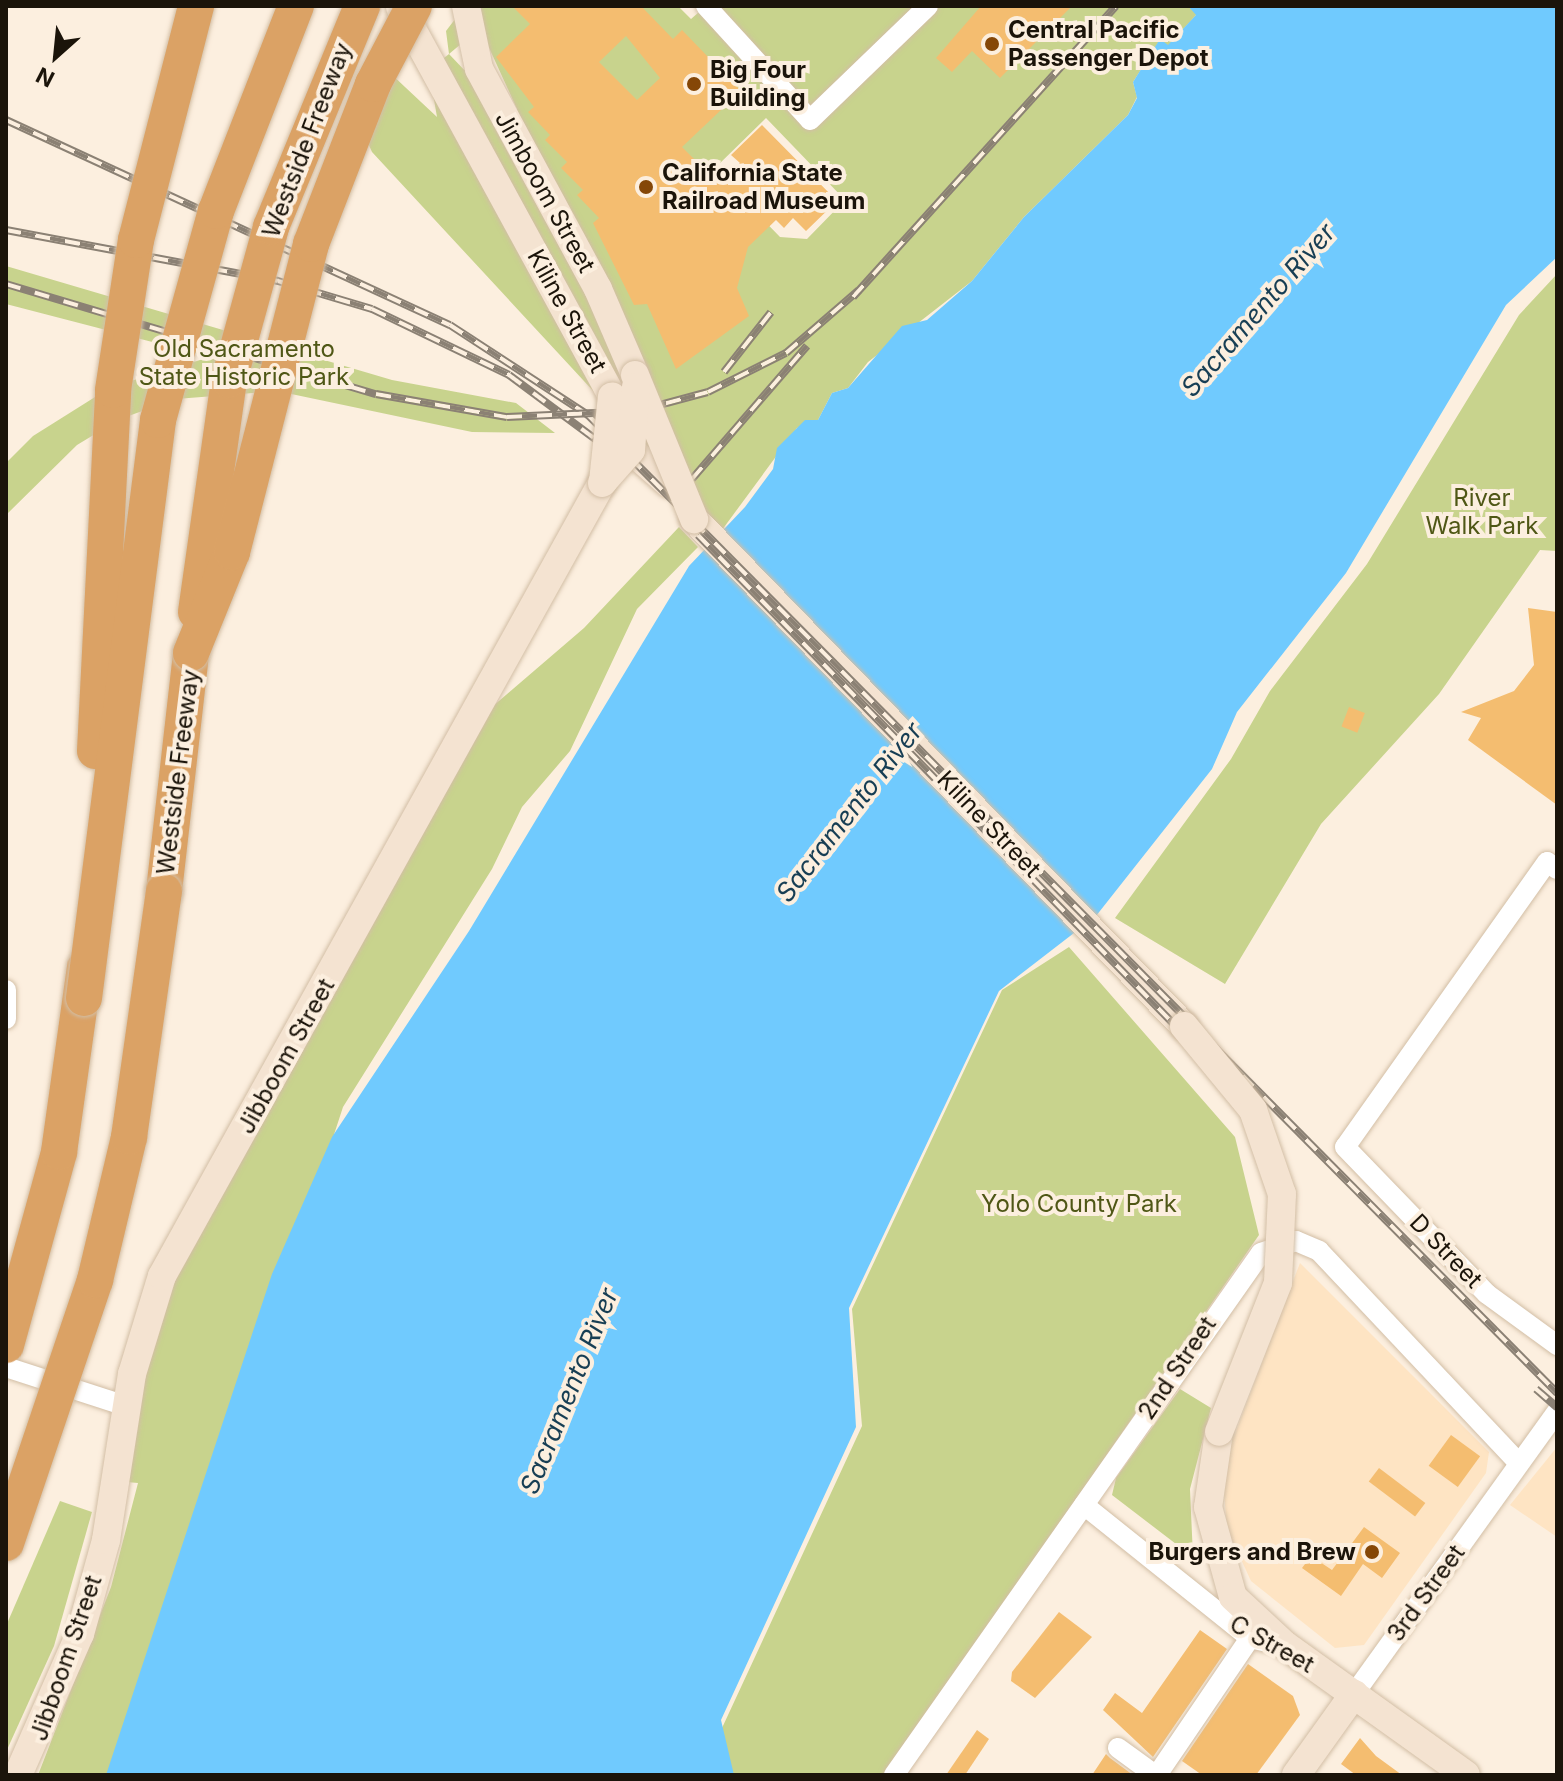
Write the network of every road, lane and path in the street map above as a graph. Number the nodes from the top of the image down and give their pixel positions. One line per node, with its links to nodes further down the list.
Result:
1 (196, 6): 17 (highway, bridge)
2 (296, 6): 17 (highway, bridge)
3 (362, 6): 14 (highway, Westside Freeway, bridge)
4 (400, 6): 10 (main road, Kiline Street, bridge)
5 (414, 6): 14 (highway, bridge)
6 (466, 6): 9 (main road, Jimboom Street)
7 (706, 6): 8 (street)
8 (928, 6)
9 (635, 375): 11 (main road, bridge); 13 (main road, Jimboom Street, bridge)
10 (612, 396): 11 (main road, Kiline Street, bridge); 12 (main road, bridge)
11 (631, 450): 12 (main road, Jibboom Street, bridge); 13 (main road, Kiline Street, bridge)
12 (602, 483): 22 (main road, Jibboom Street)
13 (694, 519): 28 (main road, Kiline Street, bridge)
14 (191, 653): 26 (highway, Westside Freeway, bridge)
15 (1552, 865): 20 (street, D Street)
16 (9, 990): 18 (street)
17 (84, 998): 19 (highway)
18 (6, 1019)
19 (6, 1345)
20 (1557, 1345)
21 (6, 1367): 22 (street)
22 (126, 1406): 31 (main road, Jibboom Street)
23 (1557, 1411): 24 (street, 3rd Street)
24 (1519, 1463): 25 (street, 2nd Street); 29 (street, 3rd Street)
25 (1084, 1505): 27 (street, C Street); 32 (street, 2nd Street)
26 (6, 1543)
27 (1250, 1638): 28 (street, C Street); 33 (street)
28 (1286, 1646): 29 (main road, C Street)
29 (1354, 1694): 34 (main road, 3rd Street); 35 (main road, C Street)
30 (1118, 1748): 33 (street)
31 (18, 1775)
32 (894, 1775)
33 (1156, 1775)
34 (1296, 1775)
35 (1466, 1775)

